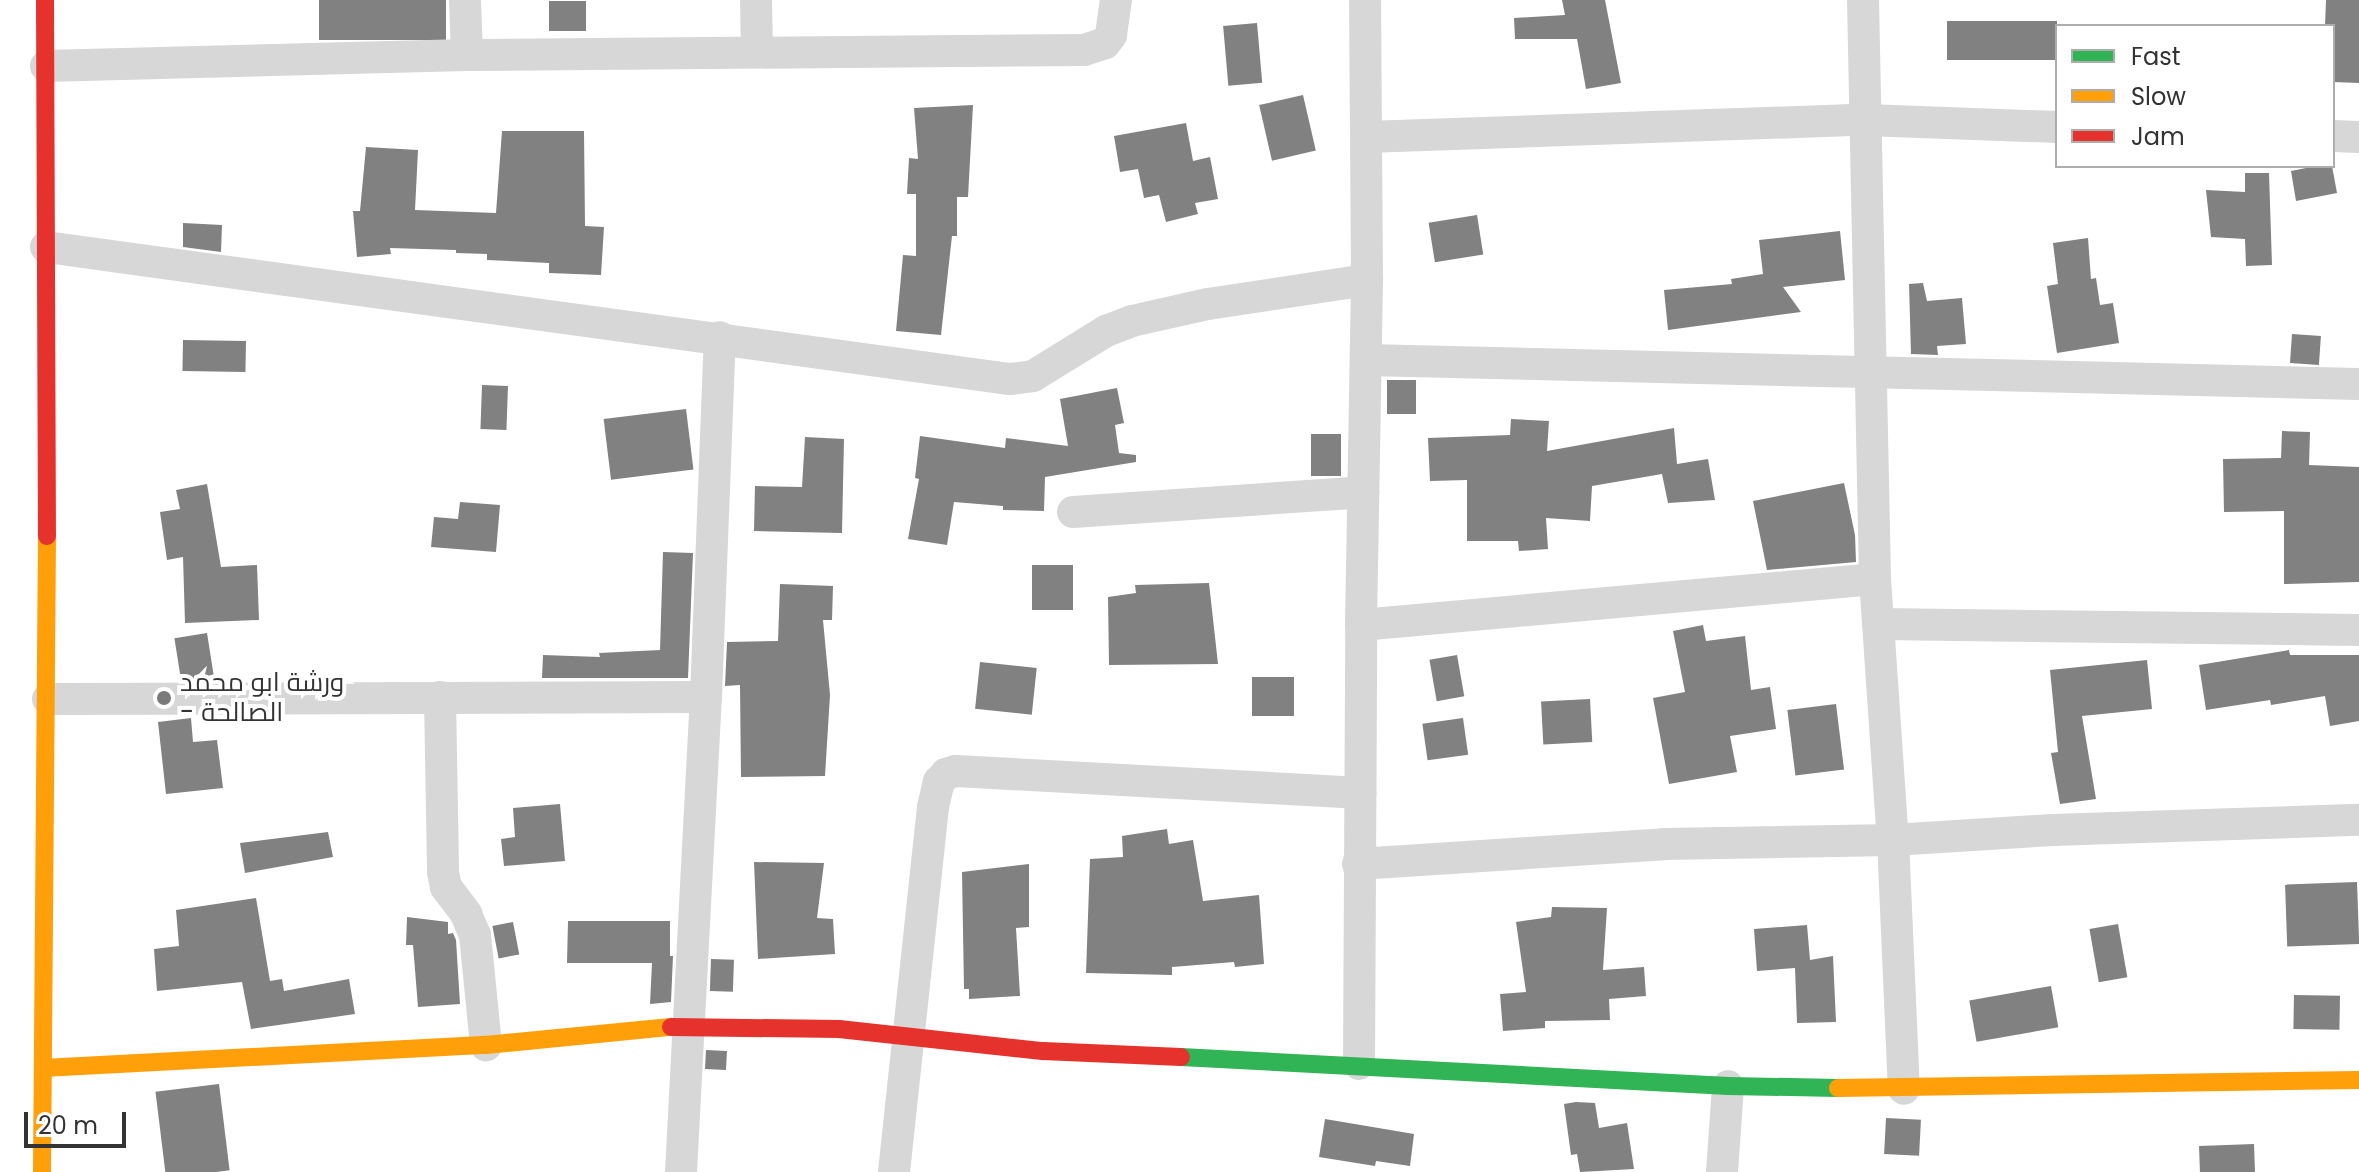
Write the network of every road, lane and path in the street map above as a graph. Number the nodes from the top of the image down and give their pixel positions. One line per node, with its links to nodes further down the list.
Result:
1 (45, 0): 9 (street)
2 (465, 0): 8 (street)
3 (756, 0): 7 (street)
4 (1116, 0): 7 (street)
5 (1365, 0): 13 (street)
6 (1863, 0): 10 (street)
7 (757, 51): 8 (street)
8 (467, 55): 9 (street)
9 (46, 66): 15 (street)
10 (1866, 120): 11 (street); 13 (street); 19 (street)
11 (2055, 127)
12 (2335, 136): 14 (street)
13 (1367, 137): 16 (street)
14 (2359, 137)
15 (46, 247): 17 (street); 29 (street)
16 (1367, 280): 17 (street); 18 (street)
17 (720, 337): 28 (street)
18 (1366, 360): 19 (street); 21 (street)
19 (1870, 370): 20 (street); 23 (street)
20 (2359, 384)
21 (1363, 492): 22 (street); 25 (street)
22 (1073, 512)
23 (1875, 579): 24 (street); 25 (street)
24 (1878, 624): 26 (street); 32 (street)
25 (1361, 625): 30 (street)
26 (2359, 630)
27 (440, 697): 28 (street); 29 (street); 36 (street)
28 (706, 697): 34 (street)
29 (48, 699): 38 (street)
30 (1360, 793): 33 (street); 35 (street)
31 (2359, 820): 32 (street)
32 (1893, 840): 33 (street); 41 (street)
33 (1358, 864): 37 (street)
34 (689, 1025): 35 (street); 36 (street); 43 (street)
35 (909, 1037): 37 (street); 44 (street)
36 (486, 1045): 38 (street)
37 (1359, 1064): 40 (street)
38 (43, 1068): 42 (street)
39 (2359, 1080): 41 (street)
40 (1728, 1086): 41 (street); 45 (street)
41 (1904, 1089)
42 (42, 1172)
43 (681, 1172)
44 (894, 1172)
45 (1722, 1172)

